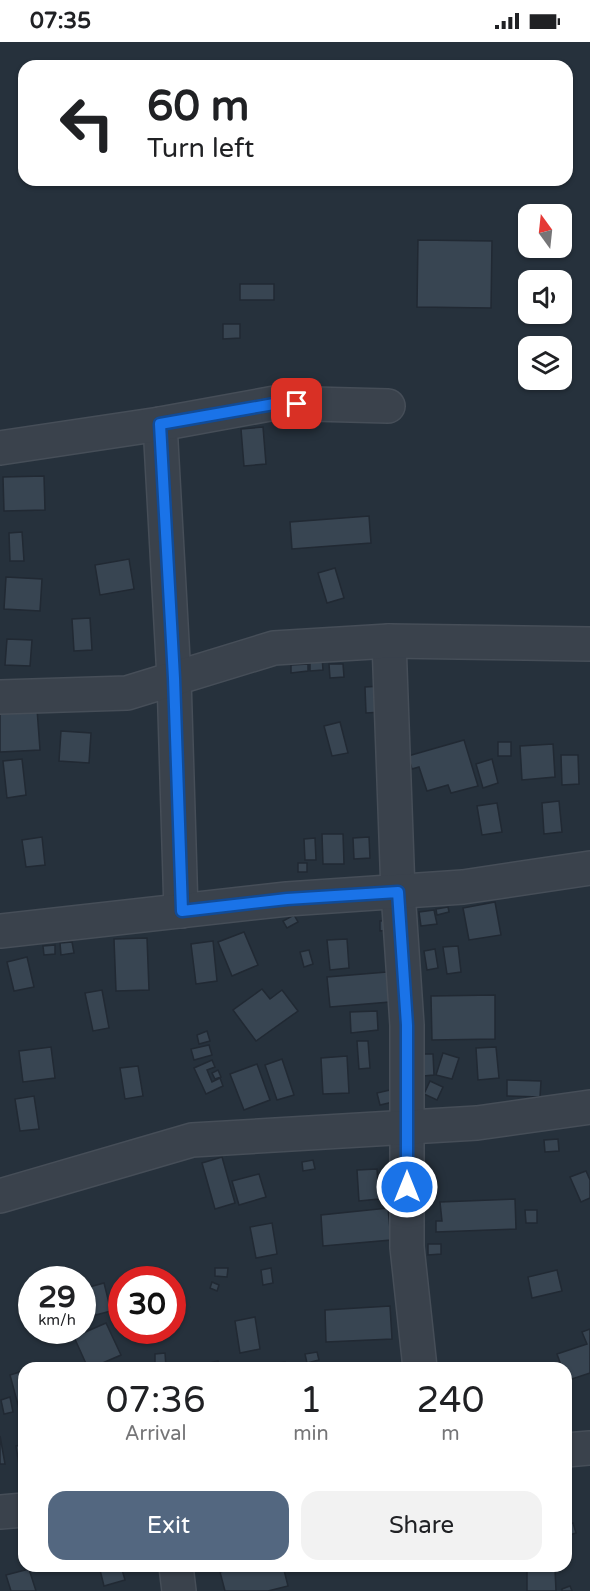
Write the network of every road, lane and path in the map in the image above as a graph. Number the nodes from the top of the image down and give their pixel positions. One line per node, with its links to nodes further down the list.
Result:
1 (388, 406): 2 (street)
2 (160, 424): 3 (street); 6 (street)
3 (0, 448)
4 (389, 641): 5 (street); 6 (street); 9 (street)
5 (590, 644)
6 (174, 678): 7 (street); 10 (street)
7 (0, 697)
8 (590, 868): 9 (street)
9 (398, 892): 10 (street); 13 (street)
10 (182, 911): 11 (street)
11 (0, 931)
12 (590, 1107): 13 (street)
13 (407, 1127): 14 (street); 15 (street)
14 (0, 1196)
15 (419, 1362)
16 (590, 1448): 17 (street)
17 (572, 1450)
18 (18, 1510): 19 (street)
19 (0, 1512)
20 (176, 1572): 21 (street)
21 (178, 1591)

